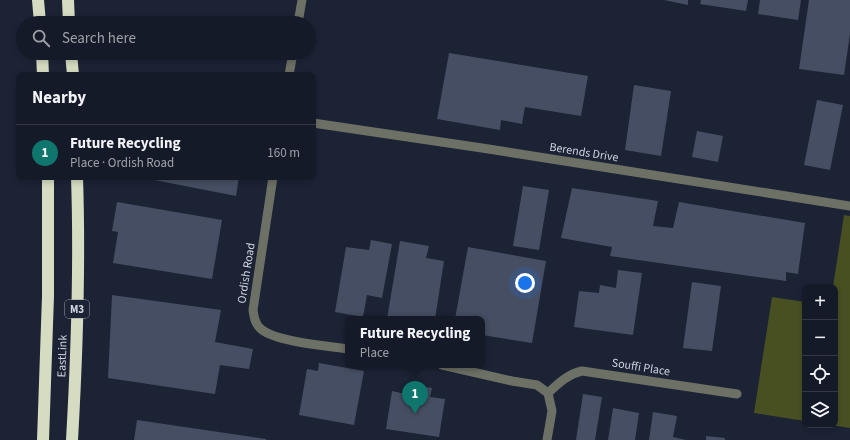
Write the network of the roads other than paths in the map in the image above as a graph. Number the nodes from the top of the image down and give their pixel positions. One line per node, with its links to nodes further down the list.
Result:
1 (38, 0): 4 (highway)
2 (68, 0): 5 (highway)
3 (302, 0): 6 (street)
4 (39, 16)
5 (69, 16)
6 (299, 16)
7 (43, 60): 10 (highway)
8 (72, 60): 11 (highway)
9 (292, 60): 12 (street)
10 (44, 72)
11 (73, 72)
12 (290, 72)
13 (316, 123): 17 (street, Berends Drive)
14 (48, 180): 22 (highway, EastLink / M3)
15 (77, 180): 23 (highway, EastLink / M3)
16 (273, 180): 18 (street, Ordish Road)
17 (850, 206)
18 (345, 349)
19 (455, 368): 20 (street)
20 (548, 393): 21 (street, Souffi Place); 24 (street)
21 (737, 394)
22 (43, 440)
23 (72, 440)
24 (547, 440)

